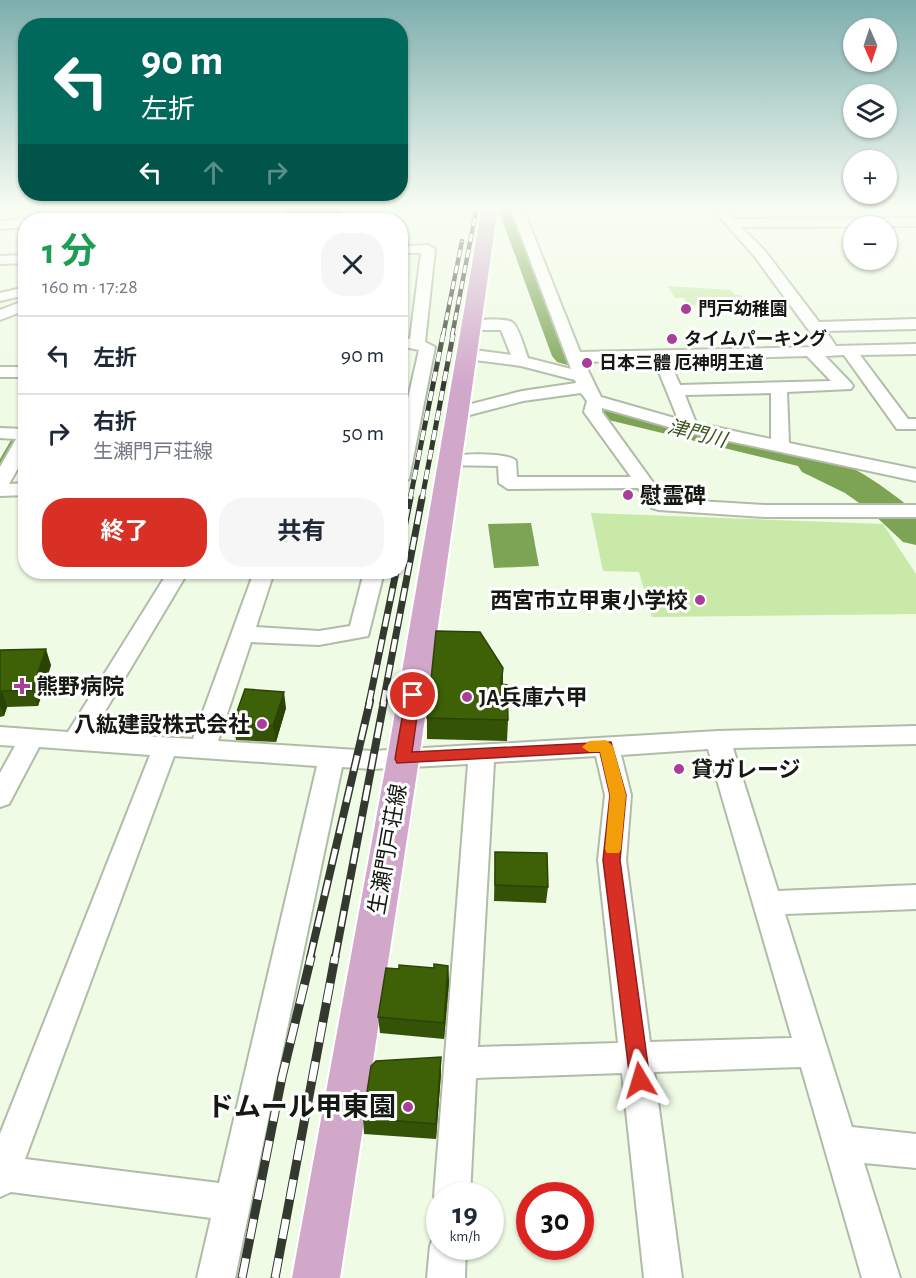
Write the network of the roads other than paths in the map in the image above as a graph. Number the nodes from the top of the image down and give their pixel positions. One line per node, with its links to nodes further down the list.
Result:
1 (425, 266): 12 (street)
2 (481, 266): 11 (main road, 生瀬門戸荘線)
3 (540, 266): 18 (street)
4 (768, 266): 10 (street)
5 (18, 293): 6 (street)
6 (0, 297)
7 (18, 308): 8 (street)
8 (0, 316)
9 (916, 324): 10 (street)
10 (815, 327): 16 (street)
11 (469, 340): 19 (street); 19 (street); 25 (main road, 生瀬門戸荘線)
12 (409, 343): 30 (street)
13 (915, 351): 14 (street)
14 (850, 352): 16 (street); 26 (street)
15 (813, 353): 16 (street); 17 (street); 22 (street)
16 (833, 353)
17 (660, 356): 18 (street); 24 (street)
18 (577, 357): 23 (street)
19 (521, 361): 23 (street)
20 (0, 372): 21 (street)
21 (18, 372)
22 (778, 388): 24 (street); 31 (street)
23 (588, 389): 25 (street); 27 (street); 35 (street)
24 (674, 390): 27 (street)
25 (458, 413): 33 (main road, 生瀬門戸荘線)
26 (916, 424)
27 (683, 426): 31 (street)
28 (0, 433): 29 (street)
29 (18, 434)
30 (408, 441)
31 (780, 447): 34 (street)
32 (18, 450): 36 (street)
33 (450, 461): 35 (street); 54 (main road, 生瀬門戸荘線)
34 (916, 475)
35 (643, 482): 39 (street)
36 (0, 483)
37 (18, 489): 38 (street)
38 (0, 490)
39 (906, 514)
40 (174, 579): 48 (street)
41 (262, 579): 43 (street)
42 (372, 579): 43 (street)
43 (244, 634): 51 (street)
44 (916, 735): 47 (street)
45 (0, 736): 46 (street)
46 (32, 738): 48 (street); 55 (street)
47 (718, 740): 49 (street); 57 (street)
48 (75, 741): 50 (street)
49 (606, 746): 52 (street); 59 (street)
50 (165, 748): 51 (street); 63 (street)
51 (202, 750): 53 (street)
52 (482, 752): 54 (street); 60 (street)
53 (331, 758): 54 (street); 65 (street)
54 (403, 759): 68 (main road, 生瀬門戸荘線)
55 (0, 797)
56 (916, 897): 57 (street)
57 (767, 903): 58 (street)
58 (809, 1044): 59 (street); 61 (street)
59 (636, 1050): 60 (street); 70 (street)
60 (460, 1055): 64 (street)
61 (839, 1143): 62 (street); 71 (street)
62 (916, 1151)
63 (1, 1175): 65 (street)
64 (453, 1182)
65 (234, 1203): 67 (street)
66 (447, 1260): 69 (street)
67 (216, 1278)
68 (316, 1278)
69 (446, 1278)
70 (663, 1278)
71 (880, 1278)

